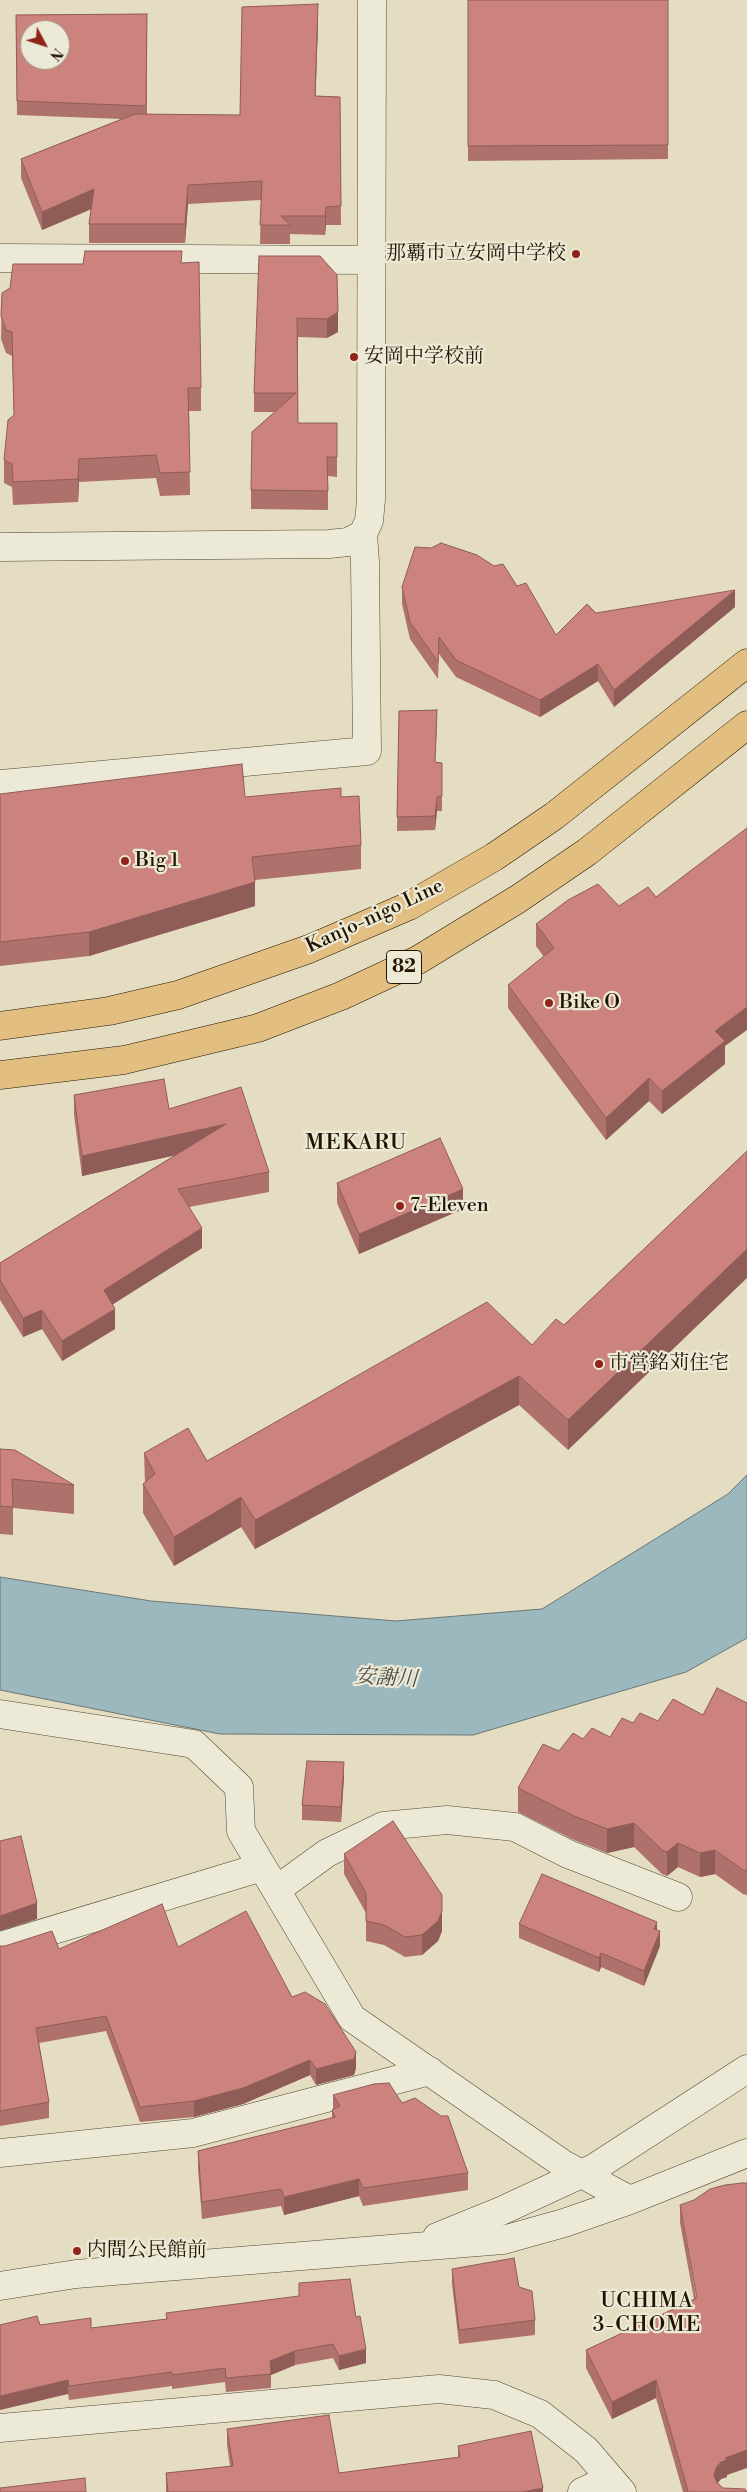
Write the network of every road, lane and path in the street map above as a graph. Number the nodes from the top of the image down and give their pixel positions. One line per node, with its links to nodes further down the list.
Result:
1 (372, 0): 3 (street)
2 (0, 258): 3 (street)
3 (371, 260): 4 (street)
4 (363, 534): 5 (street); 8 (street)
5 (0, 547)
6 (747, 663): 9 (main road, Kanjo-nigo Line)
7 (747, 725): 10 (main road, 82)
8 (0, 784)
9 (0, 1026)
10 (0, 1075)
11 (0, 1714): 12 (street)
12 (262, 1867): 13 (street); 15 (street)
13 (276, 1890): 14 (street); 17 (street)
14 (678, 1897)
15 (0, 1946)
16 (747, 2069): 20 (street)
17 (430, 2071): 19 (street); 20 (street)
18 (747, 2153): 21 (street)
19 (0, 2154)
20 (580, 2175): 21 (street); 22 (street)
21 (630, 2200): 22 (street)
22 (408, 2248): 23 (street)
23 (0, 2286)
24 (0, 2428): 25 (street)
25 (616, 2486): 26 (street)
26 (582, 2492)

